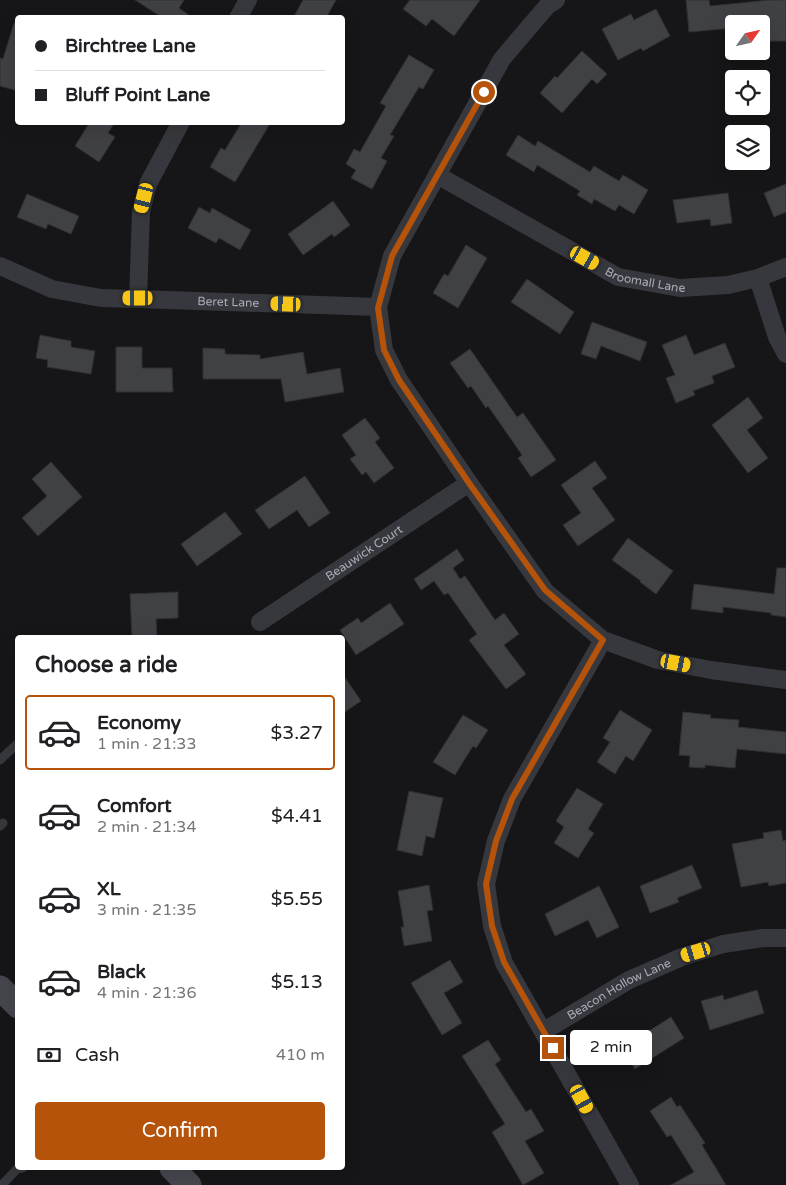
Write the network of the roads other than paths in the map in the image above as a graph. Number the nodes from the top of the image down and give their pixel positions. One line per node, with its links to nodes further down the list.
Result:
1 (248, 0): 3 (street)
2 (549, 2): 5 (street)
3 (240, 15)
4 (179, 125): 9 (street)
5 (437, 175): 8 (street, Broomall Lane); 10 (street)
6 (0, 266): 9 (street, Beret Lane)
7 (786, 267): 8 (street, Broomall Lane)
8 (758, 278): 11 (street)
9 (138, 298): 10 (street, Beret Lane)
10 (378, 308): 12 (street)
11 (786, 354)
12 (469, 483): 13 (street, Beauwick Court); 14 (street)
13 (260, 622)
14 (603, 640): 15 (street); 21 (street)
15 (786, 680)
16 (15, 746): 17 (lane)
17 (0, 760)
18 (786, 938): 21 (street, Beacon Hollow Lane)
19 (0, 988): 20 (street)
20 (15, 1003)
21 (544, 1031): 24 (street)
22 (17, 1170): 23 (lane)
23 (2, 1185)
24 (630, 1185)

